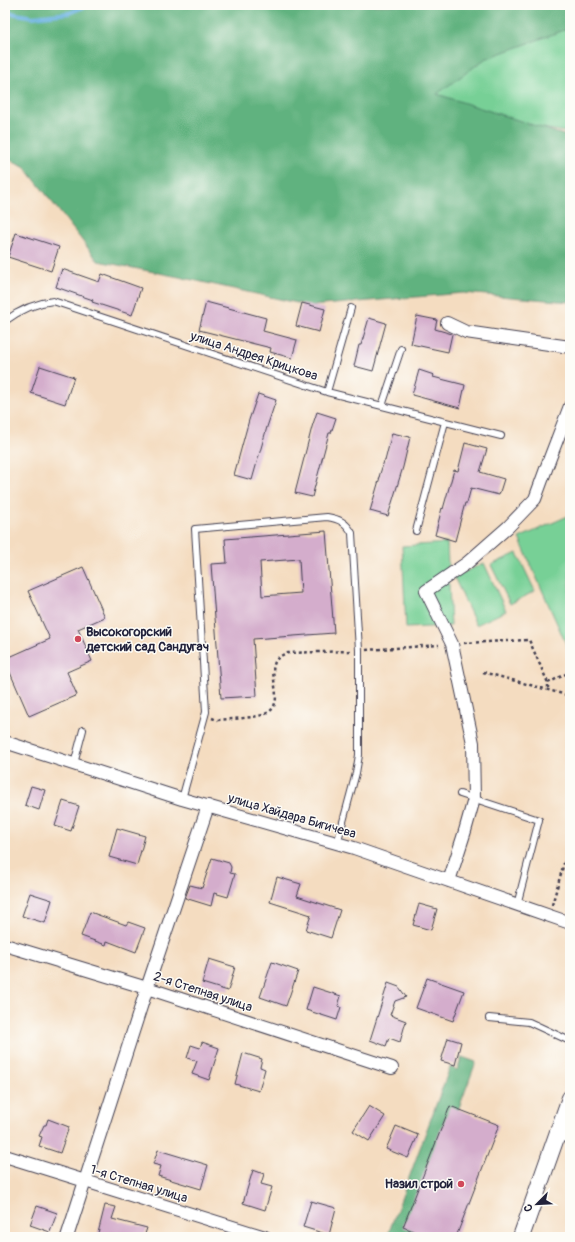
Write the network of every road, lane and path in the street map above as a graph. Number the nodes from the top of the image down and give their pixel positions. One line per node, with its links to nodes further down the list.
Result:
1 (351, 308): 6 (lane)
2 (5, 321): 6 (lane, улица Андрея Крицкова)
3 (446, 323): 4 (street)
4 (570, 348)
5 (401, 349): 7 (lane)
6 (326, 392): 7 (lane, улица Андрея Крицкова)
7 (382, 406): 9 (lane, улица Андрея Крицкова)
8 (570, 406): 12 (street)
9 (445, 422): 10 (lane, улица Андрея Крицкова); 11 (lane)
10 (501, 436)
11 (416, 531)
12 (452, 644): 13 (path); 16 (path); 25 (street)
13 (359, 650): 19 (path); 19 (lane); 28 (lane)
14 (483, 672): 17 (path)
15 (570, 672): 16 (path)
16 (548, 683): 17 (path)
17 (548, 690): 18 (path)
18 (570, 696)
19 (206, 712): 24 (lane)
20 (83, 730): 22 (lane)
21 (5, 742): 22 (street, улица Хайдара Бигичева)
22 (74, 764): 24 (street, улица Хайдара Бигичева)
23 (460, 794): 25 (lane)
24 (182, 799): 26 (street, улица Хайдара Бигичева)
25 (474, 799): 29 (street); 30 (lane)
26 (208, 806): 28 (street, улица Хайдара Бигичева); 34 (street)
27 (570, 842): 31 (path)
28 (337, 844): 29 (street, улица Хайдара Бигичева)
29 (449, 881): 30 (street, улица Хайдара Бигичева)
30 (517, 905): 31 (street, улица Хайдара Бигичева)
31 (548, 916): 32 (street, улица Хайдара Бигичева)
32 (570, 923)
33 (5, 945): 34 (street, 2-я Степная улица)
34 (147, 988): 37 (street, 2-я Степная улица); 41 (street)
35 (489, 1018): 36 (lane)
36 (570, 1041)
37 (392, 1068)
38 (570, 1098): 39 (street)
39 (564, 1135): 44 (street)
40 (5, 1156): 41 (street, 1-я Степная улица)
41 (84, 1182): 42 (street); 43 (street, 1-я Степная улица)
42 (67, 1237)
43 (265, 1237)
44 (521, 1237)

